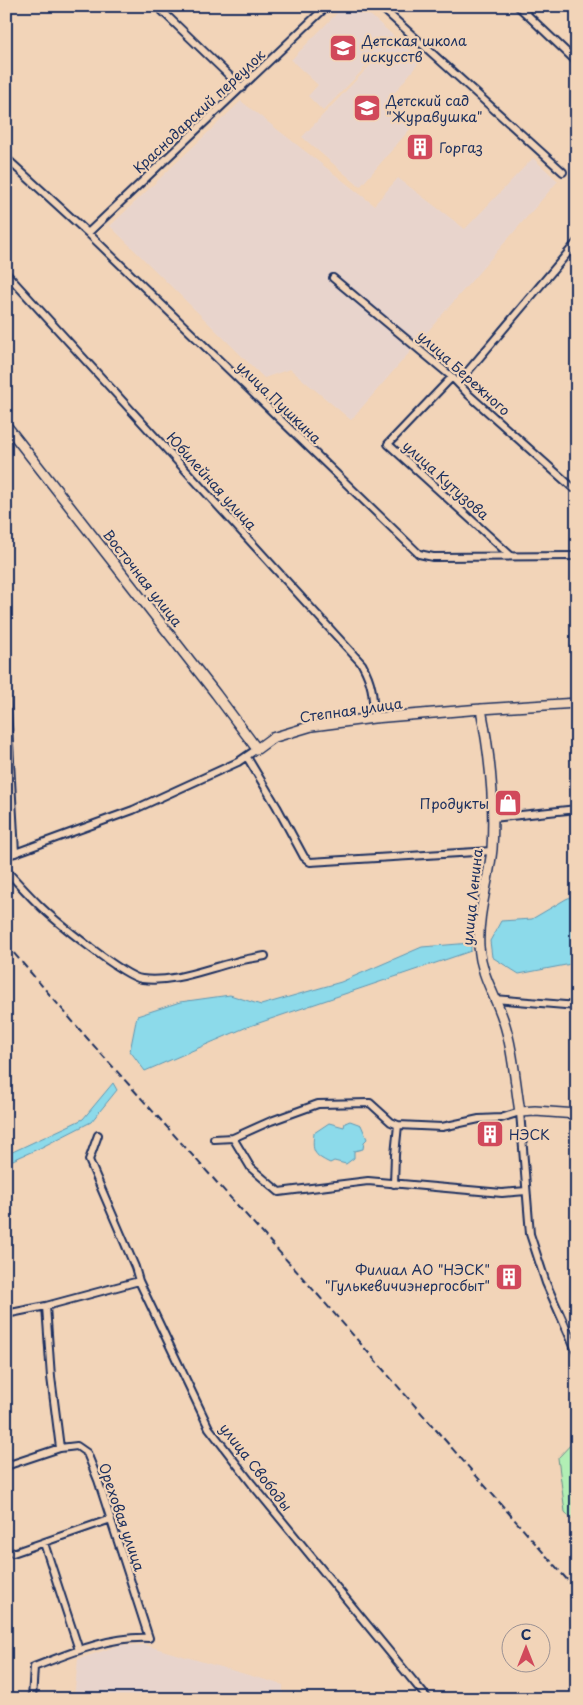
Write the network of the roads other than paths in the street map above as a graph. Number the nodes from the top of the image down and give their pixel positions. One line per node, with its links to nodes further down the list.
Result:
1 (157, 6): 6 (street)
2 (327, 6): 6 (street, Краснодарский переулок)
3 (380, 6): 8 (street)
4 (518, 6): 5 (street)
5 (577, 62)
6 (242, 88): 9 (street, Краснодарский переулок)
7 (6, 158): 9 (street, улица Пушкина)
8 (563, 172)
9 (88, 233): 17 (street, улица Пушкина)
10 (577, 242): 14 (street)
11 (6, 273): 22 (street, Юбилейная улица)
12 (333, 278): 13 (street, улица Бережного)
13 (452, 377): 14 (street, улица Бережного); 17 (street, улица Кутузова)
14 (458, 383): 16 (street, улица Бережного)
15 (6, 425): 23 (street, Восточная улица)
16 (577, 488)
17 (512, 556): 18 (street, улица Пушкина)
18 (577, 556)
19 (6, 689): 28 (street)
20 (577, 703): 21 (street, Степная улица)
21 (481, 709): 22 (street, Степная улица); 26 (street, улица Ленина)
22 (374, 718): 23 (street, Степная улица)
23 (257, 749): 24 (street, Степная улица)
24 (247, 757): 27 (street); 28 (street, Степная улица)
25 (577, 809): 26 (street)
26 (493, 818): 27 (street, улица Ленина)
27 (492, 851): 32 (street, улица Ленина)
28 (15, 853): 29 (street, Степная улица)
29 (6, 855)
30 (6, 870): 31 (street)
31 (265, 956)
32 (494, 999): 33 (street); 34 (street, улица Ленина)
33 (577, 1006)
34 (520, 1112): 35 (street); 36 (street); 41 (street, улица Ленина)
35 (577, 1114)
36 (398, 1125): 38 (street); 40 (street)
37 (98, 1135): 42 (street, улица Свободы)
38 (232, 1138): 39 (street); 40 (street)
39 (214, 1139)
40 (394, 1184): 41 (street)
41 (526, 1191): 45 (street, улица Ленина)
42 (139, 1282): 43 (street); 53 (street, улица Свободы)
43 (46, 1306): 44 (street); 46 (street)
44 (6, 1314)
45 (577, 1353)
46 (60, 1448): 47 (street); 48 (street, Ореховая улица)
47 (6, 1466)
48 (111, 1519): 49 (street); 51 (street, Ореховая улица)
49 (44, 1543): 50 (street); 51 (street)
50 (13, 1553)
51 (79, 1650): 52 (street)
52 (32, 1699)
53 (428, 1699)

